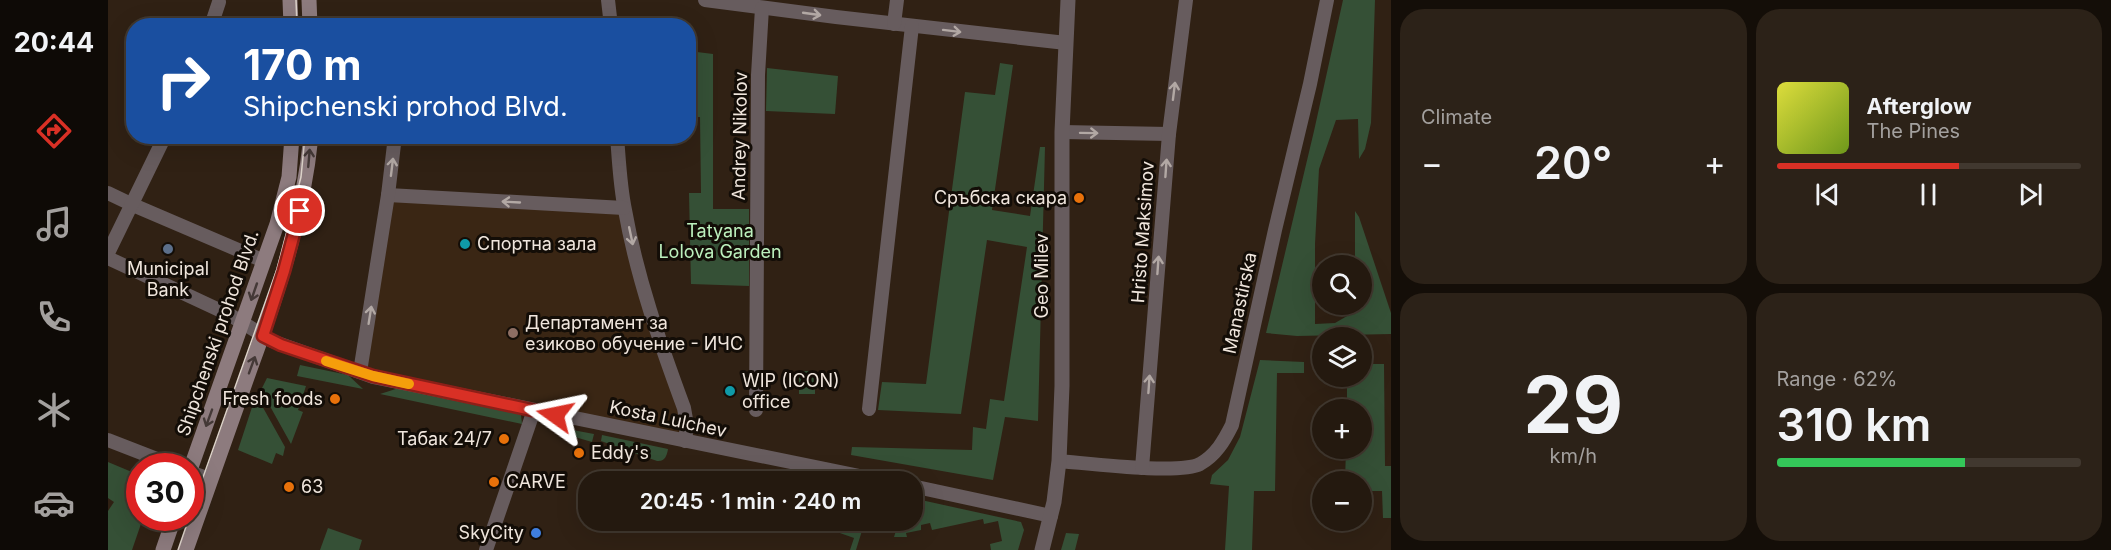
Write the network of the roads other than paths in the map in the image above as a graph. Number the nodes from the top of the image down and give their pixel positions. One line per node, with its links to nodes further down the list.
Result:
1 (290, 0): 13 (main road)
2 (309, 0): 14 (main road)
3 (608, 0): 15 (street)
4 (705, 0): 9 (street)
5 (897, 0): 16 (street)
6 (1068, 0): 18 (street, Geo Milev)
7 (1186, 0): 20 (street, Hristo Maksimov, one-way to 7)
8 (1327, 0): 44 (street, Manastirska)
9 (725, 1): 11 (street)
10 (219, 2): 12 (street)
11 (762, 8): 16 (street, one-way to 16); 38 (street, Andrey Nikolov)
12 (214, 18)
13 (291, 18)
14 (310, 18)
15 (610, 18)
16 (894, 24): 17 (street)
17 (912, 26): 18 (street, one-way to 18); 36 (street)
18 (1066, 43): 19 (street, Geo Milev)
19 (1062, 132): 20 (street, one-way to 20); 43 (street, Geo Milev)
20 (1168, 134): 44 (street, Hristo Maksimov, one-way to 20)
21 (161, 144): 28 (street)
22 (291, 144): 32 (main road, Shipchenski prohod Blvd.)
23 (310, 144): 34 (main road, one-way to 23)
24 (394, 144): 27 (street, one-way to 24)
25 (618, 144): 29 (street)
26 (108, 193): 28 (street)
27 (388, 195): 29 (street, one-way to 27); 35 (street, one-way to 27)
28 (133, 205): 30 (street); 32 (street)
29 (624, 208): 40 (street, one-way to 40)
30 (108, 253)
31 (108, 258): 33 (street, Kosta Lulchev)
32 (264, 261): 33 (main road, Shipchenski prohod Blvd., one-way to 33)
33 (243, 323): 34 (street, Kosta Lulchev); 42 (main road, Shipchenski prohod Blvd., one-way to 42)
34 (263, 336): 35 (street, Kosta Lulchev); 47 (main road, one-way to 34)
35 (360, 372): 37 (street, Kosta Lulchev)
36 (869, 409)
37 (534, 410): 40 (street, Kosta Lulchev); 53 (street)
38 (756, 410)
39 (108, 440): 41 (street)
40 (685, 441): 45 (street, Kosta Lulchev)
41 (142, 453)
42 (196, 453)
43 (1059, 461): 44 (street, Manastirska); 49 (street, Geo Milev)
44 (1142, 468)
45 (834, 471)
46 (204, 477): 47 (street)
47 (210, 479): 52 (main road)
48 (923, 488): 49 (street)
49 (1051, 516): 54 (street, Geo Milev)
50 (170, 531): 51 (main road)
51 (163, 550)
52 (186, 550)
53 (486, 550)
54 (1042, 550)

